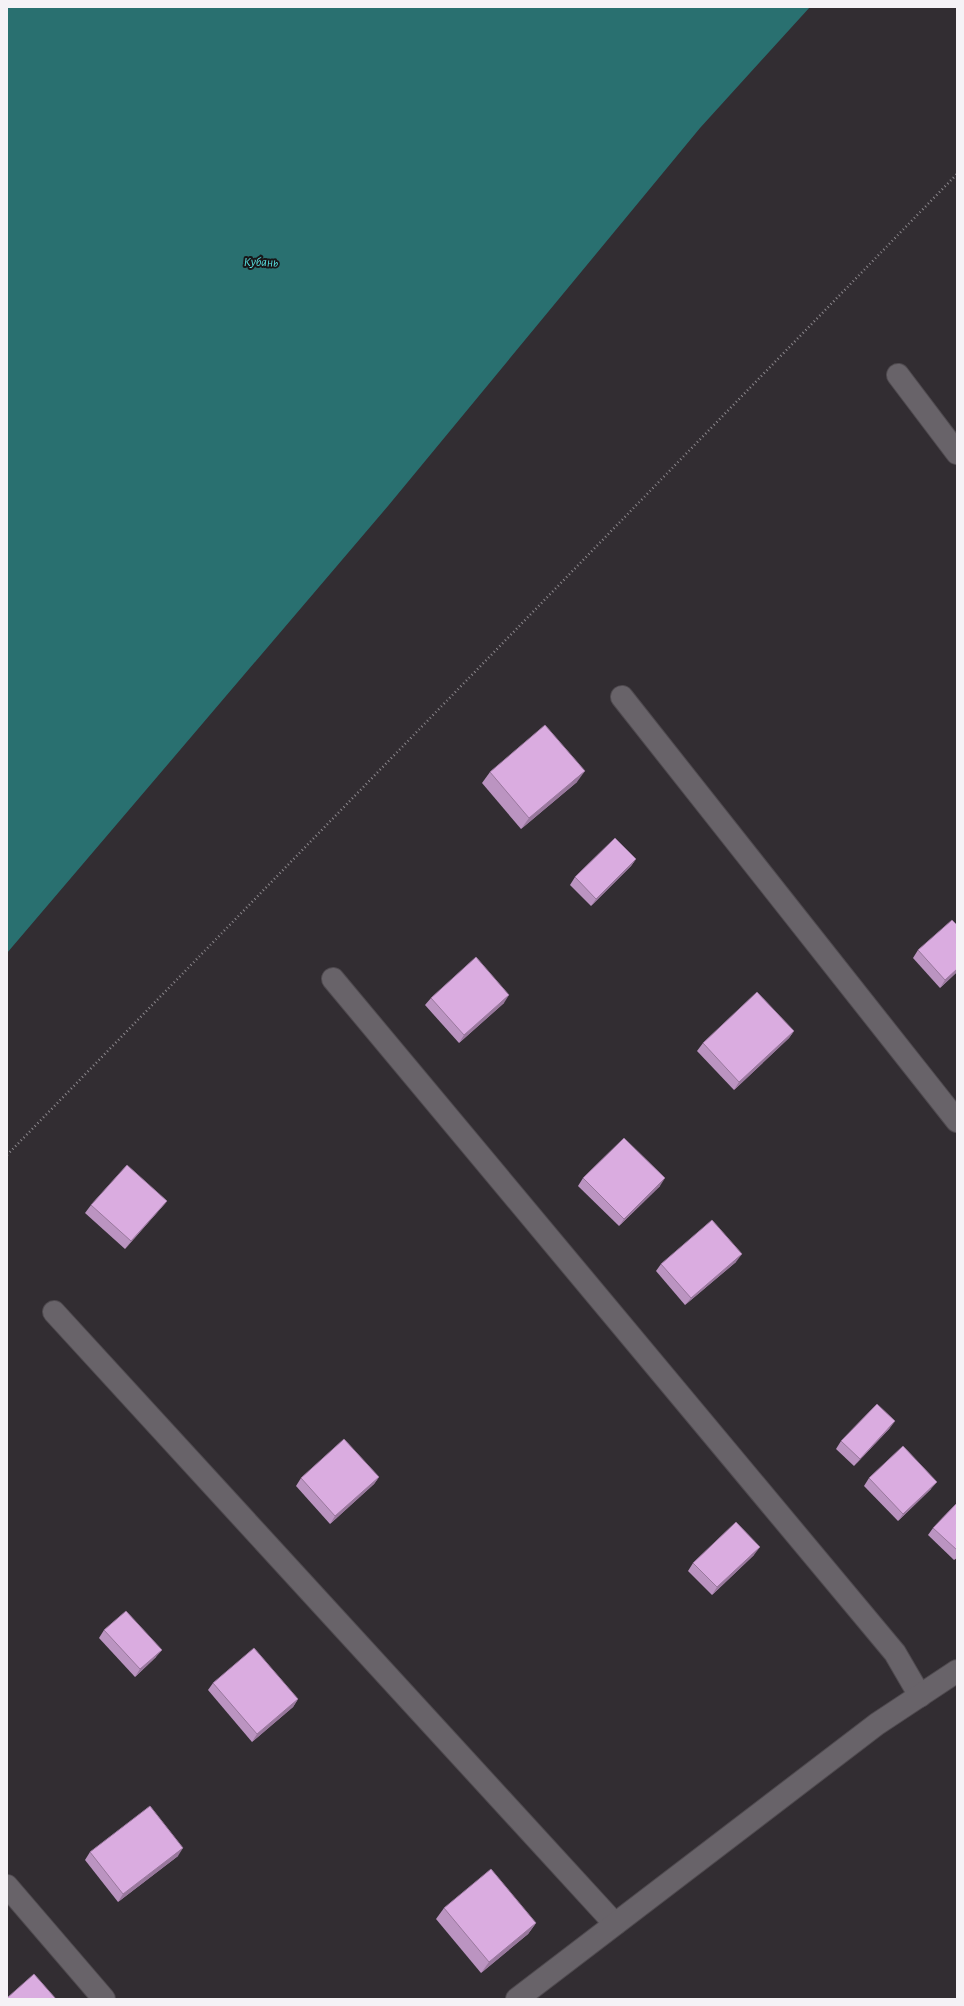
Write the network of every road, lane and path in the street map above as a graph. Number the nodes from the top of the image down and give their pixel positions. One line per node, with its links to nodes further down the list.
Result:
1 (957, 174): 7 (path)
2 (898, 375): 3 (street)
3 (957, 453)
4 (622, 698): 6 (street)
5 (333, 979): 10 (street)
6 (957, 1121)
7 (7, 1155)
8 (54, 1312): 12 (street)
9 (957, 1671): 10 (street)
10 (920, 1696): 12 (street)
11 (7, 1886): 13 (street)
12 (615, 1924): 14 (street)
13 (104, 1999)
14 (517, 1999)

